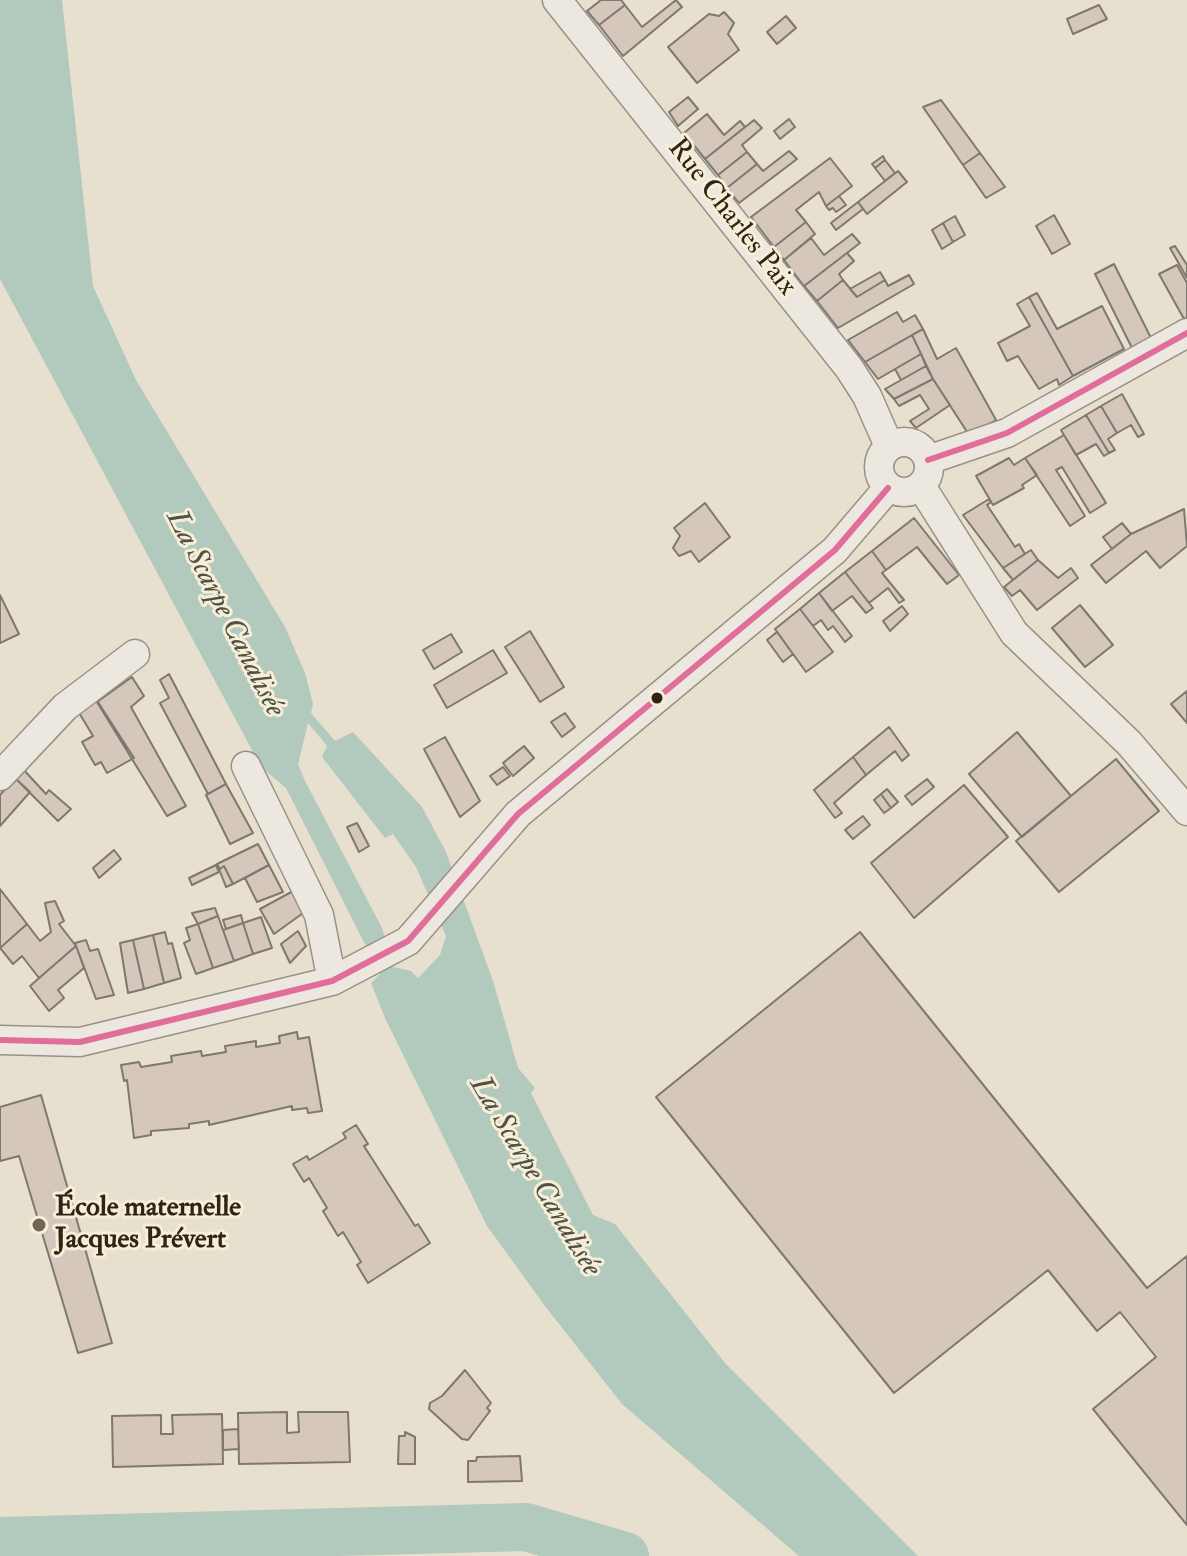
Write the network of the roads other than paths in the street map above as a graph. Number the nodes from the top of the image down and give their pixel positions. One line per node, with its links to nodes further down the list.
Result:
1 (557, 0): 3 (street, Rue Charles Paix)
2 (1187, 333): 4 (street)
3 (889, 446): 4 (street); 5 (street)
4 (925, 473): 5 (street); 9 (street)
5 (888, 488): 10 (street)
6 (135, 654): 8 (street)
7 (246, 766): 10 (street)
8 (0, 776)
9 (1187, 811)
10 (341, 976): 11 (street)
11 (0, 1040)

